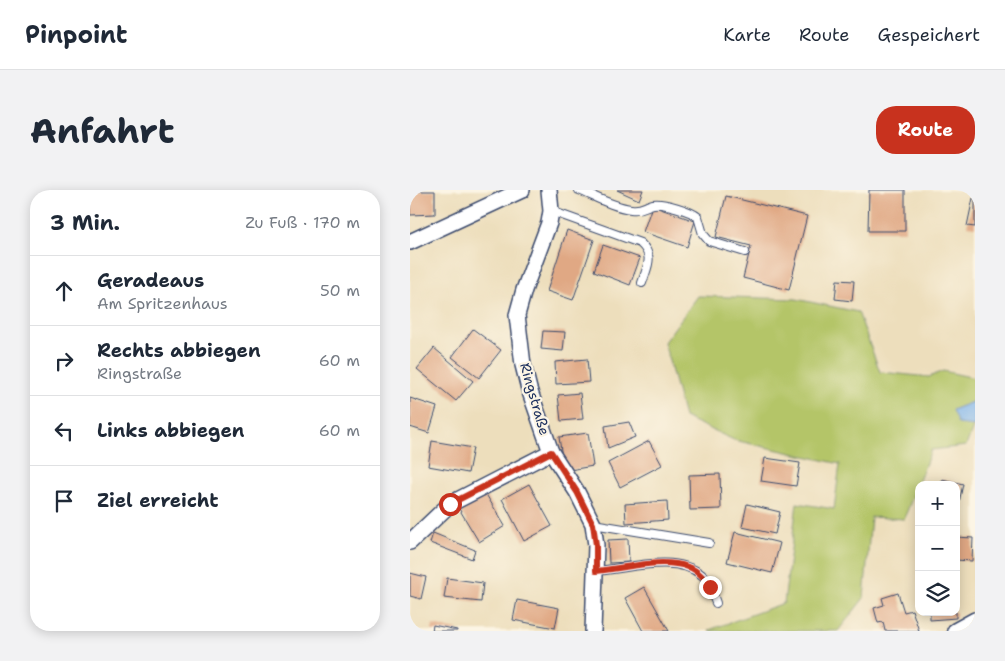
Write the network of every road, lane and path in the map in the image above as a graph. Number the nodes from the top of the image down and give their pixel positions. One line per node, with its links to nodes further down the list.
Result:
1 (522, 190): 5 (street)
2 (549, 190): 4 (street, Ringstraße)
3 (579, 190): 6 (lane)
4 (551, 211): 7 (lane); 8 (street, Ringstraße)
5 (410, 242)
6 (745, 252)
7 (642, 283)
8 (551, 452): 9 (street, Ringstraße); 10 (street)
9 (593, 524): 11 (lane); 12 (street, Ringstraße)
10 (410, 542)
11 (709, 543)
12 (596, 571): 13 (lane); 15 (street, Ringstraße)
13 (716, 603)
14 (975, 620): 16 (street)
15 (592, 631)
16 (955, 631)

